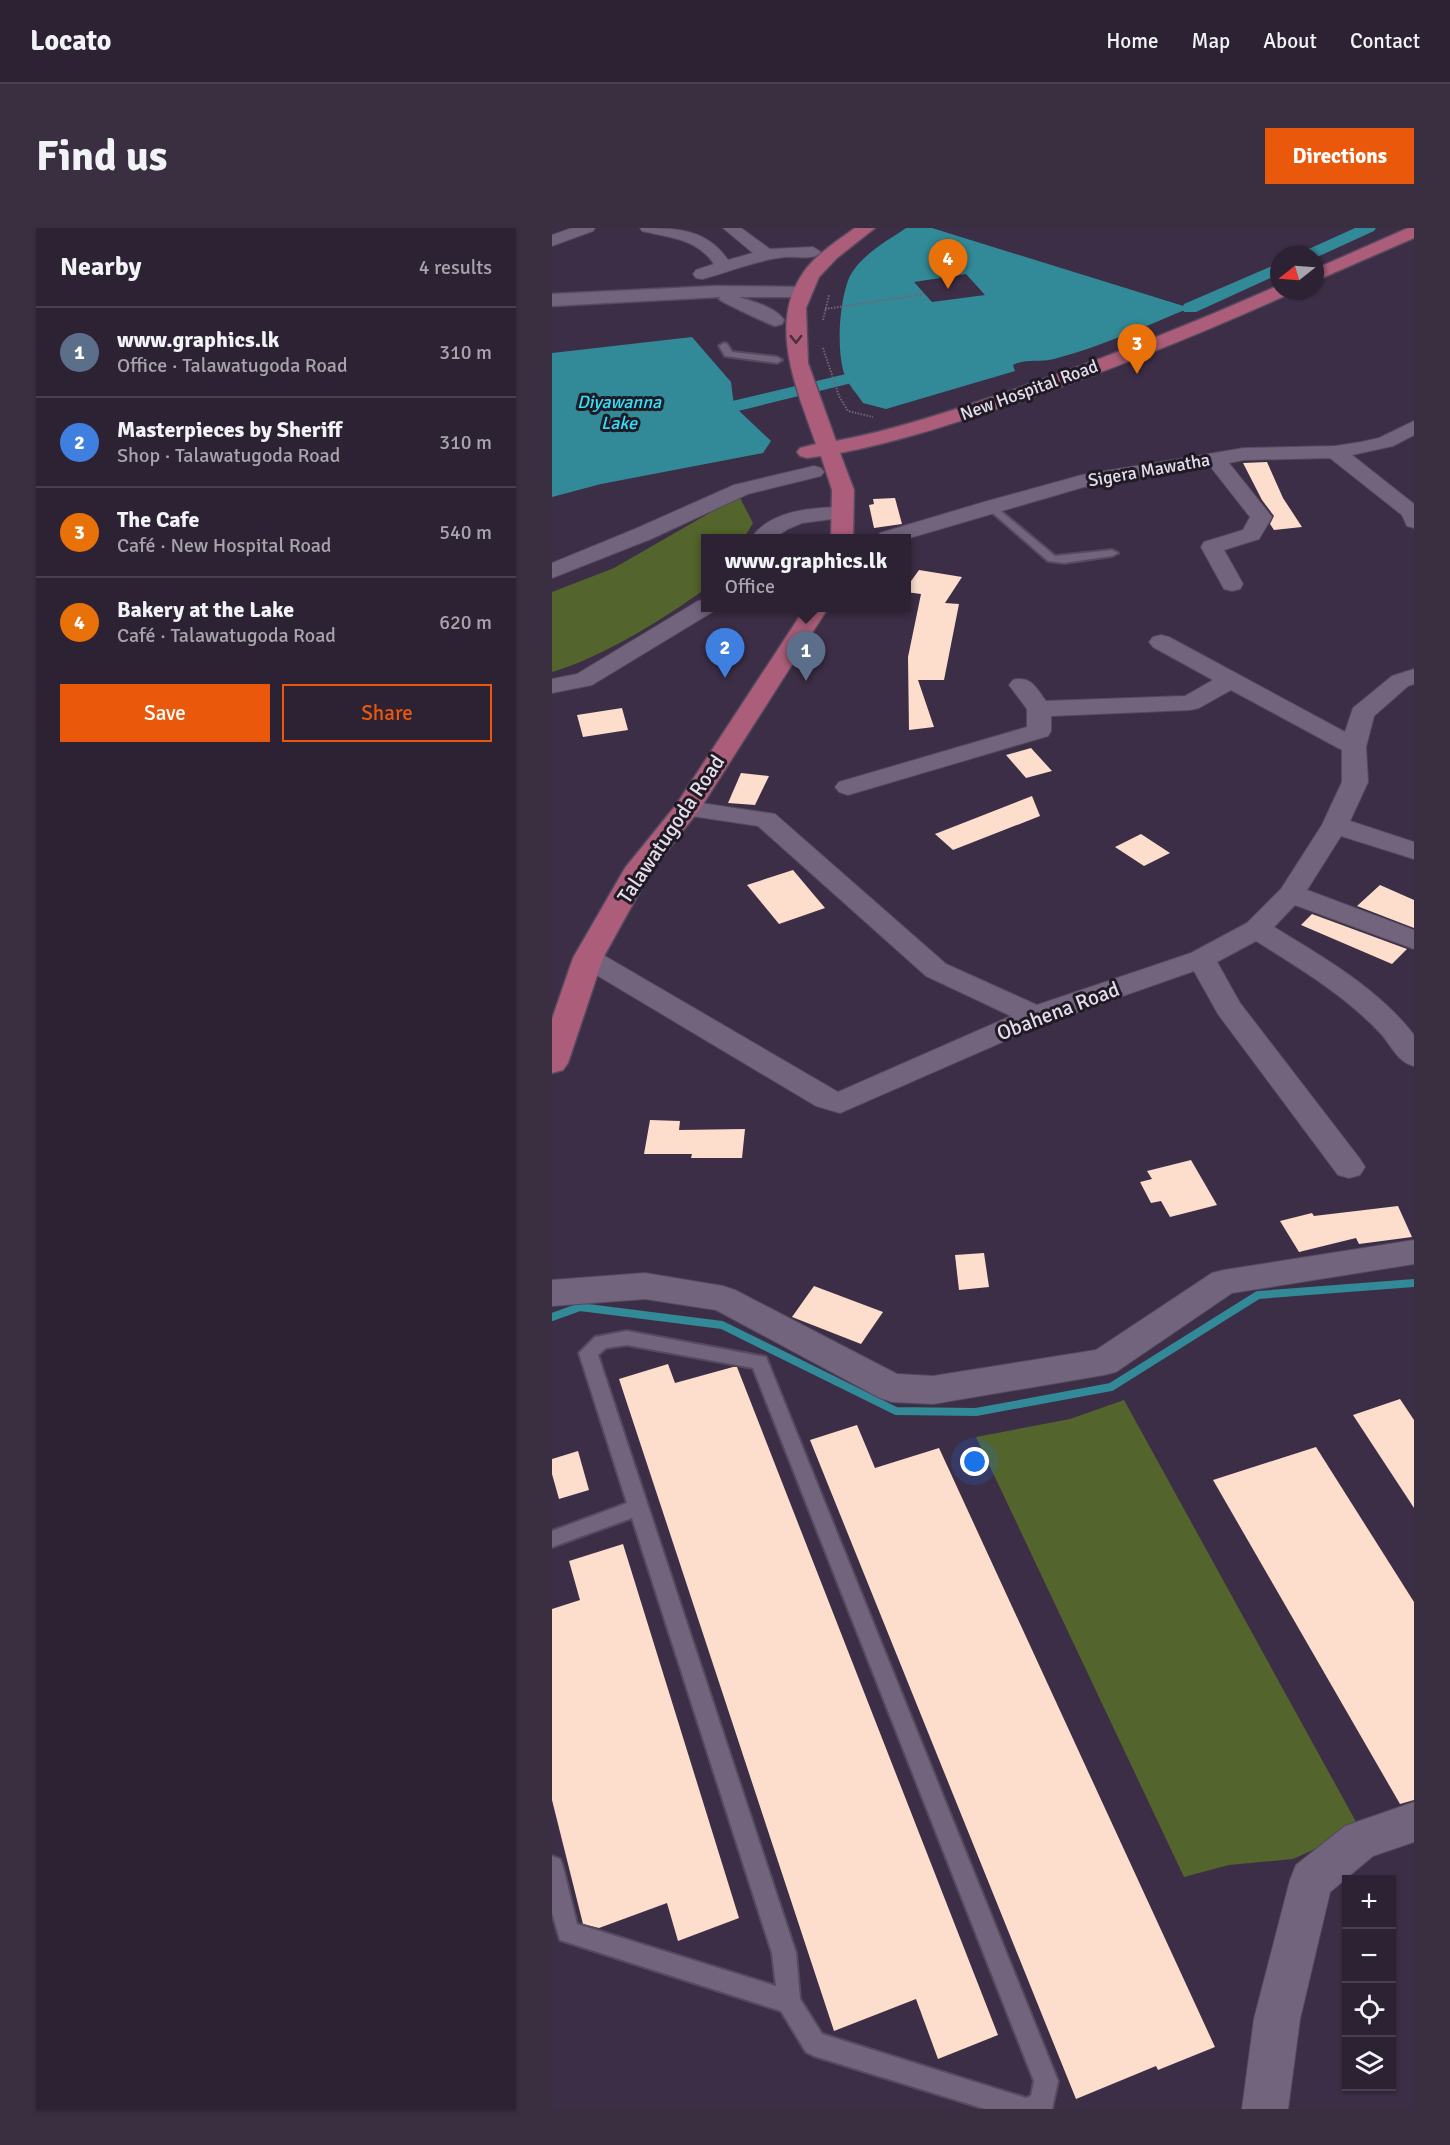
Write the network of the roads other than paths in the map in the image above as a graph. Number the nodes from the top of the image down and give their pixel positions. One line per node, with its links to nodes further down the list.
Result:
1 (587, 228): 7 (street)
2 (648, 228): 10 (street)
3 (731, 228): 9 (street)
4 (845, 228): 8 (main road)
5 (866, 228): 15 (main road)
6 (1414, 232): 11 (main road)
7 (552, 241)
8 (813, 252): 9 (street); 13 (main road)
9 (765, 254): 10 (street)
10 (724, 266): 12 (street)
11 (1324, 272)
12 (702, 274)
13 (780, 288): 14 (main road); 15 (main road); 19 (main road)
14 (722, 295): 17 (main road); 18 (main road); 19 (main road)
15 (801, 296): 24 (main road, one-way to 24)
16 (1270, 296): 23 (main road, New Hospital Road)
17 (552, 300)
18 (552, 309)
19 (775, 320): 21 (main road)
20 (724, 346): 21 (lane)
21 (778, 366)
22 (1414, 428): 26 (street, Sigera Mawatha)
23 (909, 429): 24 (main road); 25 (main road, New Hospital Road); 28 (main road)
24 (809, 436): 25 (main road, New Hospital Road); 25 (main road); 30 (main road); 36 (street)
25 (827, 445): 28 (main road)
26 (1335, 452): 27 (street, Sigera Mawatha); 31 (street)
27 (1215, 458): 29 (street, Sigera Mawatha); 37 (street)
28 (854, 468): 30 (main road)
29 (991, 506): 34 (street, Sigera Mawatha); 35 (lane)
30 (841, 513): 32 (street); 33 (main road)
31 (1414, 522)
32 (766, 534)
33 (842, 534)
34 (901, 534)
35 (1112, 553)
36 (552, 571)
37 (1232, 584)
38 (701, 608): 44 (street)
39 (813, 612): 48 (main road, Talawatugoda Road)
40 (1161, 642): 42 (street)
41 (1414, 676): 46 (street, Obahena Road)
42 (1231, 680): 45 (street); 46 (street)
43 (1021, 685): 45 (street)
44 (552, 686)
45 (1039, 709): 47 (street)
46 (1354, 747): 49 (street, Obahena Road)
47 (848, 787)
48 (687, 809): 54 (main road, Talawatugoda Road); 56 (street)
49 (1335, 825): 50 (street); 51 (street, Obahena Road)
50 (1414, 851)
51 (1291, 894): 52 (street, Obahena Road); 53 (street)
52 (1257, 929): 55 (street, Obahena Road); 57 (street)
53 (1414, 940)
54 (588, 958): 56 (street, Obahena Road); 58 (main road, Talawatugoda Road)
55 (1201, 959): 56 (street, Obahena Road); 59 (street)
56 (1036, 1016)
57 (1414, 1056)
58 (552, 1063)
59 (1349, 1167)
60 (1414, 1252): 61 (street)
61 (552, 1293)
62 (639, 1507): 63 (lane); 66 (lane); 67 (lane)
63 (552, 1539)
64 (1414, 1822): 68 (street)
65 (552, 1868): 66 (lane)
66 (789, 2002): 67 (lane)
67 (1026, 2109)
68 (1265, 2109)

